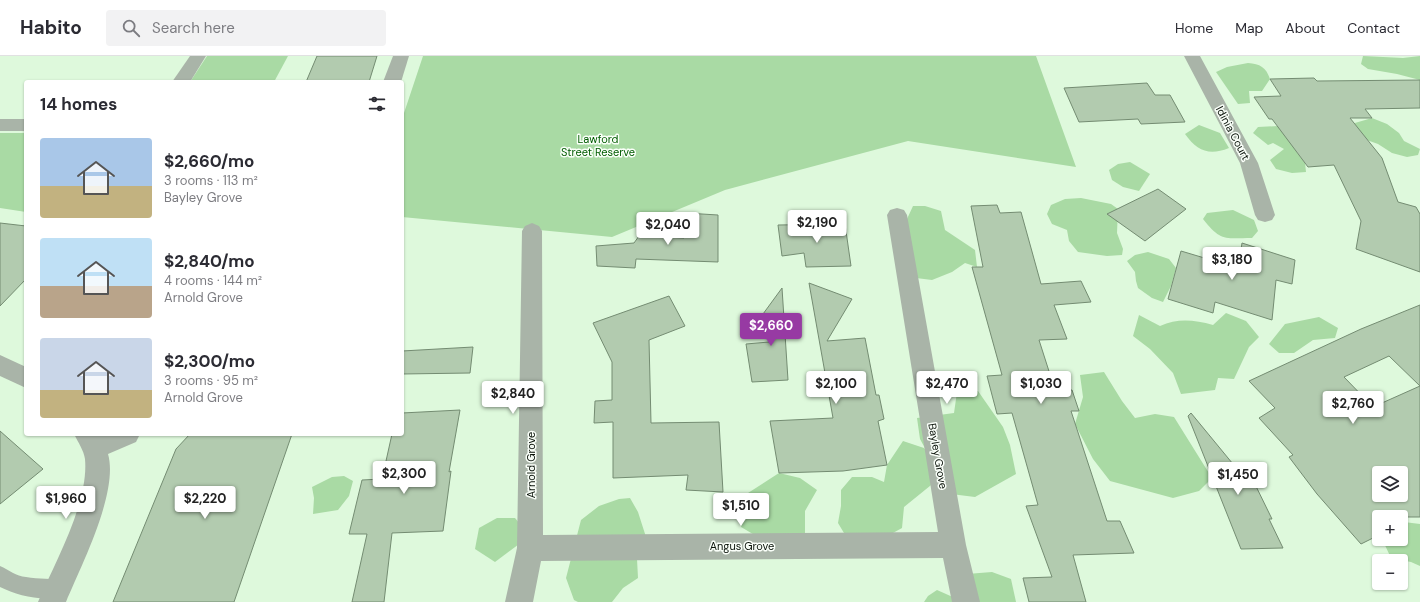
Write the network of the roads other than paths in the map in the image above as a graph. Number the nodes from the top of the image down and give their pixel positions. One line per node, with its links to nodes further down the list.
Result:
1 (198, 56): 4 (street)
2 (401, 56): 5 (street)
3 (1192, 56): 9 (street, Idinia Court)
4 (182, 80)
5 (393, 80)
6 (0, 125): 7 (street)
7 (24, 125)
8 (897, 215): 15 (street, Bayley Grove)
9 (1265, 215)
10 (532, 231): 16 (street, Arnold Grove)
11 (0, 365): 12 (street)
12 (24, 377)
13 (118, 436): 14 (street)
14 (90, 442): 18 (street)
15 (953, 545): 16 (street, Angus Grove); 20 (street, Bayley Grove)
16 (530, 548): 19 (street, Arnold Grove)
17 (0, 576): 18 (lane)
18 (54, 596)
19 (519, 602)
20 (966, 602)

